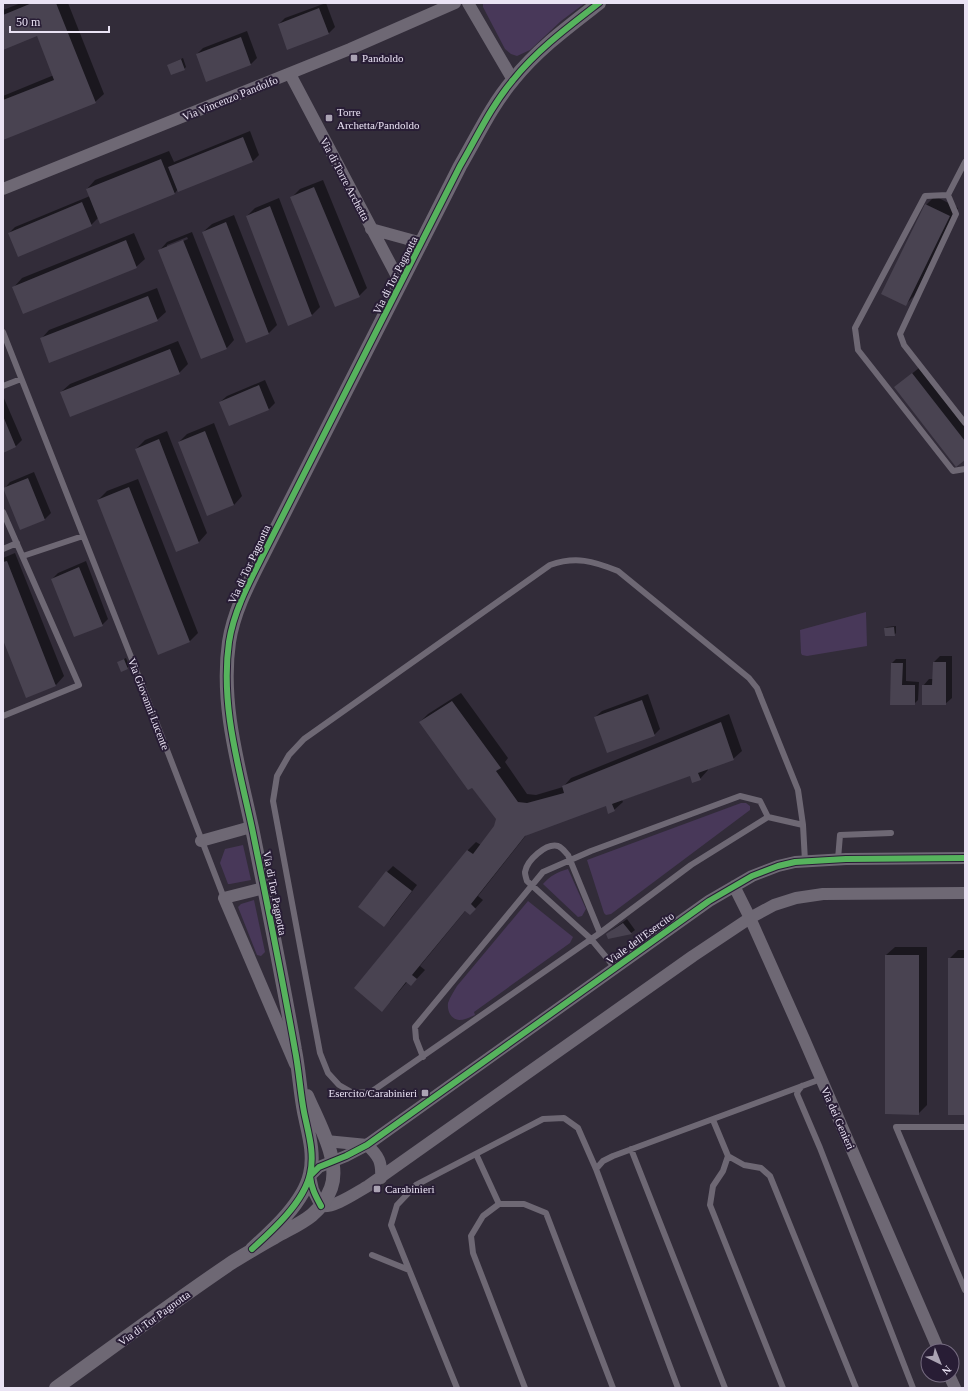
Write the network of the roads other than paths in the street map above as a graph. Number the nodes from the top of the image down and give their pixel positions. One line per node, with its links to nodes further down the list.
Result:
1 (455, 3): 4 (street, Via Vincenzo Pandolfo)
2 (468, 3): 5 (street)
3 (599, 3): 5 (street, Via di Tor Pagnotta)
4 (290, 74): 7 (street, Via Vincenzo Pandolfo); 9 (street, Via di Torre Archetta)
5 (513, 80): 10 (street, Via di Tor Pagnotta)
6 (965, 162): 8 (lane)
7 (3, 190)
8 (948, 195): 15 (lane); 16 (lane)
9 (371, 229): 10 (street); 11 (street, Via di Torre Archetta)
10 (422, 243): 11 (street, Via di Tor Pagnotta)
11 (401, 284): 25 (street, Via di Tor Pagnotta)
12 (3, 332): 13 (lane, Via Giovanni Lucente)
13 (21, 379): 14 (lane); 18 (lane, Via Giovanni Lucente)
14 (3, 386)
15 (965, 423)
16 (965, 469)
17 (3, 512): 19 (lane)
18 (83, 536): 21 (lane); 27 (lane, Via Giovanni Lucente)
19 (17, 544): 20 (lane); 21 (lane)
20 (3, 549)
21 (23, 556): 22 (lane)
22 (3, 716)
23 (768, 817): 24 (lane); 36 (lane); 39 (lane)
24 (804, 825): 30 (lane); 39 (lane)
25 (251, 827): 27 (street); 32 (street, Via di Tor Pagnotta)
26 (891, 833): 29 (lane)
27 (201, 841): 34 (lane, Via Giovanni Lucente)
28 (965, 858): 29 (street, Viale dell'Esercito)
29 (838, 859): 30 (street, Viale dell'Esercito)
30 (805, 861): 31 (street, Viale dell'Esercito)
31 (734, 886): 35 (street, Via dei Genieri); 38 (street, Viale dell'Esercito)
32 (264, 888): 34 (street); 40 (street, Via di Tor Pagnotta)
33 (965, 893): 35 (street)
34 (224, 898): 40 (street, Via Giovanni Lucente)
35 (750, 918): 41 (street, Via dei Genieri); 53 (street)
36 (600, 933): 37 (lane); 37 (lane)
37 (591, 939): 38 (lane); 39 (lane)
38 (616, 969): 46 (street, Viale dell'Esercito)
39 (423, 1057)
40 (299, 1074): 45 (street, Via di Tor Pagnotta); 52 (street, Via di Tor Pagnotta)
41 (821, 1079): 42 (lane); 60 (street, Via dei Genieri)
42 (802, 1086): 43 (lane); 69 (lane)
43 (713, 1120): 47 (lane); 49 (lane)
44 (965, 1126): 59 (lane)
45 (326, 1141): 46 (street); 50 (street, Via di Tor Pagnotta)
46 (367, 1145): 50 (street, Viale dell'Esercito); 53 (street)
47 (631, 1150): 51 (lane); 66 (lane)
48 (476, 1154): 51 (lane); 54 (lane); 58 (lane)
49 (728, 1156): 67 (lane); 68 (lane)
50 (332, 1162): 52 (street, Viale dell'Esercito); 55 (street, Via di Tor Pagnotta)
51 (596, 1169): 65 (lane)
52 (310, 1176): 55 (street); 56 (street, Via di Tor Pagnotta)
53 (381, 1178): 55 (street)
54 (499, 1204): 63 (lane); 64 (lane)
55 (321, 1206): 56 (street, Via di Tor Pagnotta)
56 (252, 1249): 61 (street, Via di Tor Pagnotta)
57 (372, 1255): 58 (lane)
58 (409, 1270): 62 (lane)
59 (965, 1290)
60 (936, 1343)
61 (56, 1388)
62 (457, 1388)
63 (525, 1388)
64 (613, 1388)
65 (678, 1388)
66 (725, 1388)
67 (783, 1388)
68 (856, 1388)
69 (913, 1388)

